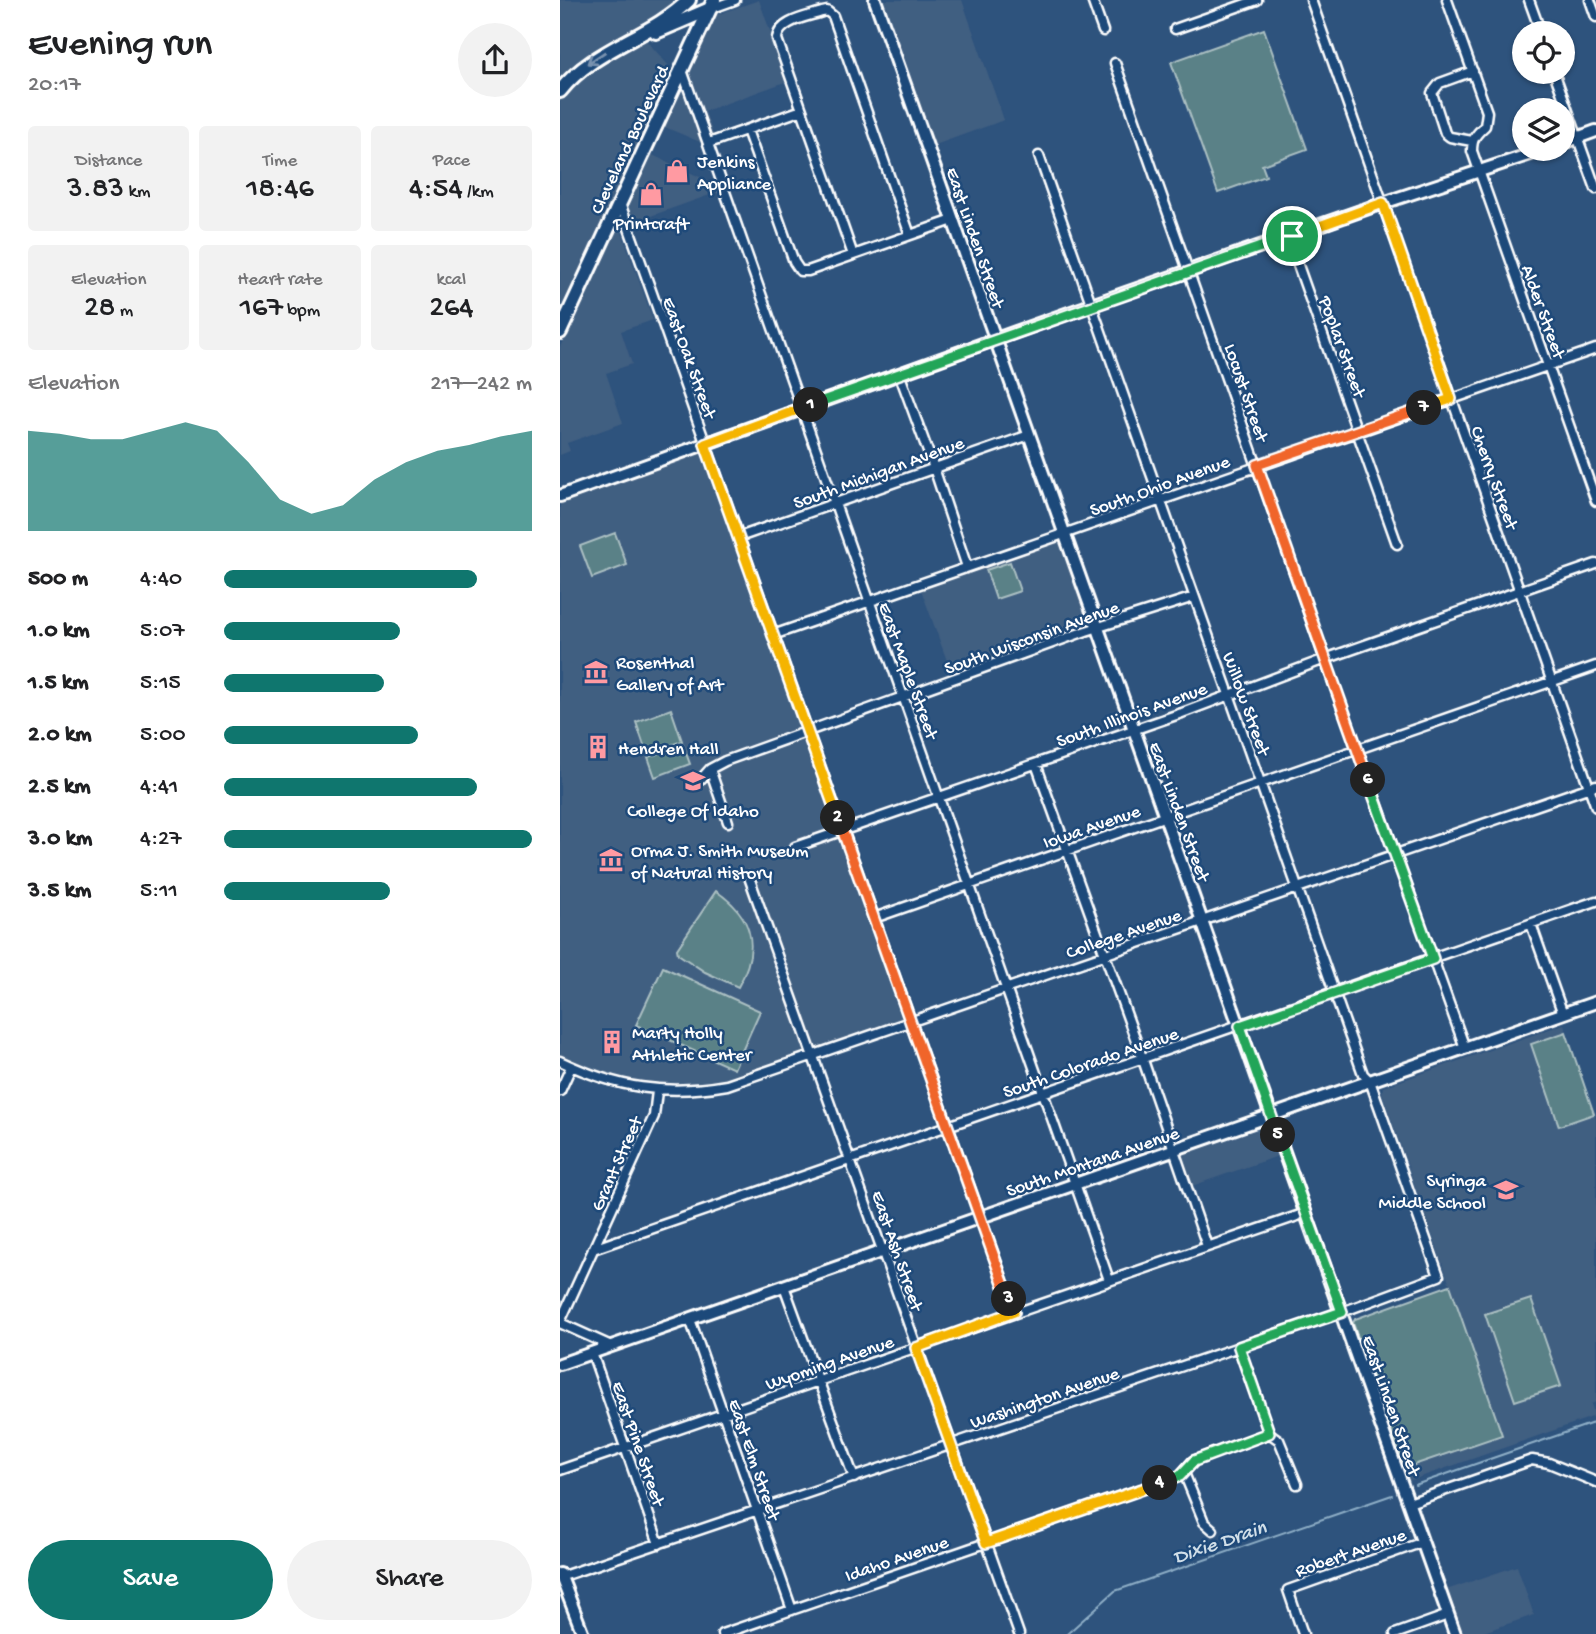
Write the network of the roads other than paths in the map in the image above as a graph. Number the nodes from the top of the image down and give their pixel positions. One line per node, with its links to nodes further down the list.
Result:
1 (689, 0): 16 (main road)
2 (735, 0): 10 (street)
3 (875, 0): 36 (main road, East Linden Street)
4 (1092, 0): 15 (street)
5 (1257, 0): 14 (street)
6 (1311, 0): 35 (street, Cherry Street)
7 (1447, 0): 20 (street)
8 (1529, 0): 12 (street)
9 (1590, 0): 11 (street)
10 (712, 5): 13 (main road); 17 (main road, Cleveland Boulevard)
11 (1596, 17)
12 (1537, 21)
13 (679, 22): 16 (main road); 17 (main road)
14 (1175, 29)
15 (1103, 31)
16 (640, 35): 22 (main road, one-way to 22)
17 (696, 39): 19 (main road, Cleveland Boulevard)
18 (1115, 62): 40 (street, Locust Street)
19 (682, 70): 29 (street, East Maple Street); 34 (main road, Cleveland Boulevard)
20 (1473, 71): 28 (street); 28 (street)
21 (1558, 84): 26 (street)
22 (560, 92)
23 (802, 110): 24 (street); 37 (street); 39 (street)
24 (747, 130): 29 (street); 39 (street)
25 (1596, 131): 26 (main road)
26 (1578, 138): 27 (main road); 33 (street)
27 (1575, 139)
28 (1472, 141): 32 (street, Alder Street)
29 (709, 143): 48 (street, East Maple Street)
30 (1039, 156): 41 (street, Willow Street)
31 (1512, 161): 32 (main road)
32 (1479, 172): 35 (main road); 45 (street, Alder Street)
33 (1596, 189)
34 (620, 203): 42 (main road, Cleveland Boulevard); 51 (street, East Oak Street)
35 (1383, 203): 38 (main road); 47 (street, Cherry Street)
36 (953, 220): 37 (street); 43 (main road, East Linden Street)
37 (910, 235): 39 (street)
38 (1288, 237): 40 (main road); 49 (street, Poplar Street)
39 (853, 255)
40 (1189, 271): 41 (main road); 52 (street, Locust Street)
41 (1091, 305): 43 (main road); 55 (street, Willow Street)
42 (561, 326)
43 (995, 339): 46 (main road); 50 (main road, East Linden Street)
44 (1596, 349): 45 (street, South Ohio Avenue)
45 (1548, 366): 47 (street, South Ohio Avenue); 56 (street, Alder Street)
46 (899, 373): 48 (main road); 53 (street)
47 (1451, 399): 49 (street, South Ohio Avenue); 63 (street, Cherry Street)
48 (802, 408): 51 (main road); 57 (street, East Maple Street)
49 (1358, 431): 52 (street, South Ohio Avenue); 60 (street, Poplar Street)
50 (1029, 435): 53 (street, South Michigan Avenue); 58 (main road, East Linden Street)
51 (705, 444): 54 (main road); 59 (street, East Oak Street)
52 (1257, 465): 55 (street, South Ohio Avenue); 68 (street, Locust Street)
53 (934, 468): 57 (street, South Michigan Avenue); 62 (street)
54 (560, 496)
55 (1160, 500): 58 (street, South Ohio Avenue); 64 (street, Willow Street)
56 (1596, 501)
57 (835, 504): 59 (street, South Michigan Avenue); 65 (street, East Maple Street)
58 (1065, 534): 62 (street, South Ohio Avenue); 66 (main road, East Linden Street)
59 (738, 537): 67 (street, East Oak Street)
60 (1397, 544)
61 (1596, 564): 63 (street, South Illinois Avenue)
62 (967, 567): 65 (street, South Ohio Avenue)
63 (1520, 591): 68 (street, South Illinois Avenue); 70 (street, Cherry Street)
64 (1194, 597): 66 (street, South Wisconsin Avenue); 71 (street, Willow Street)
65 (869, 601): 67 (street, South Ohio Avenue); 72 (street, East Maple Street)
66 (1098, 628): 72 (street, South Wisconsin Avenue); 73 (main road, East Linden Street)
67 (773, 635): 74 (street, East Oak Street)
68 (1325, 659): 71 (street, South Illinois Avenue); 75 (street, Locust Street)
69 (1596, 666): 70 (street, Iowa Avenue)
70 (1552, 681): 75 (street, Iowa Avenue); 80 (street, Cherry Street)
71 (1229, 695): 73 (street, South Illinois Avenue); 79 (street, Willow Street)
72 (903, 697): 74 (street, South Wisconsin Avenue); 81 (street, East Maple Street)
73 (1134, 729): 76 (street, South Illinois Avenue); 83 (main road, East Linden Street)
74 (808, 732): 77 (street, South Wisconsin Avenue); 85 (street, East Oak Street)
75 (1357, 749): 79 (street, Iowa Avenue); 88 (street, Locust Street)
76 (1036, 764): 81 (street, South Illinois Avenue); 87 (street)
77 (710, 769): 78 (street); 84 (street)
78 (701, 779)
79 (1261, 783): 83 (street, Iowa Avenue); 91 (street, Willow Street)
80 (1593, 786): 82 (street, Cherry Street); 88 (street, College Avenue)
81 (939, 797): 85 (street, South Illinois Avenue); 90 (street, East Maple Street)
82 (1596, 807)
83 (1164, 816): 87 (street, Iowa Avenue); 94 (main road, East Linden Street)
84 (728, 822)
85 (843, 830): 86 (street, South Illinois Avenue); 93 (street, East Oak Street)
86 (795, 847)
87 (1066, 850): 90 (street, Iowa Avenue); 96 (street)
88 (1395, 855): 91 (street, College Avenue); 97 (street, Locust Street)
89 (748, 877): 105 (street, East Ash Street)
90 (969, 884): 93 (street, Iowa Avenue); 98 (street, East Maple Street)
91 (1297, 888): 94 (street, College Avenue); 99 (street, Willow Street)
92 (1596, 901): 95 (street, South Colorado Avenue)
93 (874, 918): 102 (street, East Oak Street)
94 (1202, 921): 96 (street, College Avenue); 103 (main road, East Linden Street)
95 (1531, 924): 97 (street, South Colorado Avenue); 101 (street)
96 (1105, 955): 98 (street, College Avenue); 106 (street)
97 (1433, 959): 99 (street, South Colorado Avenue); 104 (street, Locust Street)
98 (1006, 989): 102 (street, College Avenue); 112 (street, East Maple Street)
99 (1335, 993): 103 (street, South Colorado Avenue); 109 (street, Willow Street)
100 (1596, 1002): 101 (main road, South Montana Avenue)
101 (1563, 1014): 104 (main road, South Montana Avenue)
102 (911, 1022): 105 (street, College Avenue); 114 (street, East Oak Street)
103 (1240, 1026): 106 (street, South Colorado Avenue); 113 (main road, East Linden Street)
104 (1465, 1048): 109 (main road, South Montana Avenue)
105 (813, 1054): 111 (street, College Avenue); 116 (street, East Ash Street)
106 (1143, 1059): 112 (street, South Colorado Avenue); 115 (street)
107 (560, 1062): 108 (street, College Avenue)
108 (571, 1066): 110 (street); 111 (street, College Avenue)
109 (1370, 1081): 113 (main road, South Montana Avenue); 123 (street, Willow Street)
110 (560, 1091)
111 (657, 1091): 121 (street, Grant Street)
112 (1044, 1094): 114 (street, South Colorado Avenue); 117 (street, East Maple Street)
113 (1272, 1116): 115 (main road, South Montana Avenue); 118 (main road, East Linden Street)
114 (948, 1127): 116 (street, South Colorado Avenue); 119 (street, East Oak Street)
115 (1174, 1150): 117 (main road, South Montana Avenue); 120 (street)
116 (850, 1161): 121 (street, South Colorado Avenue); 122 (street, East Ash Street)
117 (1075, 1184): 119 (main road, South Montana Avenue); 124 (street, East Maple Street)
118 (1306, 1213): 120 (street, Wyoming Avenue); 127 (main road, East Linden Street)
119 (980, 1217): 122 (main road, South Montana Avenue); 126 (street, East Oak Street)
120 (1207, 1246): 124 (street, Wyoming Avenue)
121 (593, 1249): 129 (street, Grant Street)
122 (883, 1251): 125 (main road, South Montana Avenue); 132 (street, East Ash Street)
123 (1433, 1258): 127 (street, Washington Avenue)
124 (1110, 1280): 126 (street, Wyoming Avenue)
125 (784, 1286): 128 (main road, South Montana Avenue); 135 (street)
126 (1014, 1312): 132 (street, Wyoming Avenue)
127 (1342, 1312): 131 (street, Washington Avenue); 145 (main road, East Linden Street)
128 (690, 1318): 130 (main road, South Montana Avenue); 136 (street, East Elm Street)
129 (560, 1323): 130 (street)
130 (611, 1346): 133 (main road, South Montana Avenue)
131 (1239, 1347): 137 (street); 138 (street, Washington Avenue)
132 (916, 1348): 135 (street, Wyoming Avenue); 138 (street, East Ash Street)
133 (592, 1353): 134 (main road, South Montana Avenue); 139 (street, East Pine Street)
134 (560, 1364)
135 (819, 1381): 136 (street, Wyoming Avenue); 142 (street)
136 (724, 1414): 139 (street, Wyoming Avenue); 146 (street, East Elm Street)
137 (1271, 1434): 141 (street, Idaho Avenue); 144 (street)
138 (951, 1444): 142 (street, Washington Avenue); 149 (street, East Ash Street)
139 (625, 1448): 140 (street, Wyoming Avenue); 150 (street, East Pine Street)
140 (560, 1470)
141 (1184, 1473): 147 (street); 149 (street, Idaho Avenue)
142 (855, 1478): 146 (street, Washington Avenue)
143 (1596, 1482): 145 (street)
144 (1297, 1484)
145 (1409, 1503): 148 (main road, East Linden Street)
146 (757, 1511): 150 (street, Washington Avenue); 152 (street, East Elm Street)
147 (1213, 1530)
148 (1423, 1542): 153 (main road, East Linden Street); 157 (street, Robert Avenue)
149 (986, 1543): 152 (street, Idaho Avenue); 156 (street, East Ash Street)
150 (659, 1544): 151 (street, Washington Avenue)
151 (560, 1576): 154 (main road)
152 (792, 1610): 155 (street, Idaho Avenue)
153 (1448, 1615): 158 (street); 159 (main road, East Linden Street)
154 (583, 1634)
155 (722, 1634)
156 (1018, 1634)
157 (1303, 1634)
158 (1395, 1634)
159 (1455, 1634)

